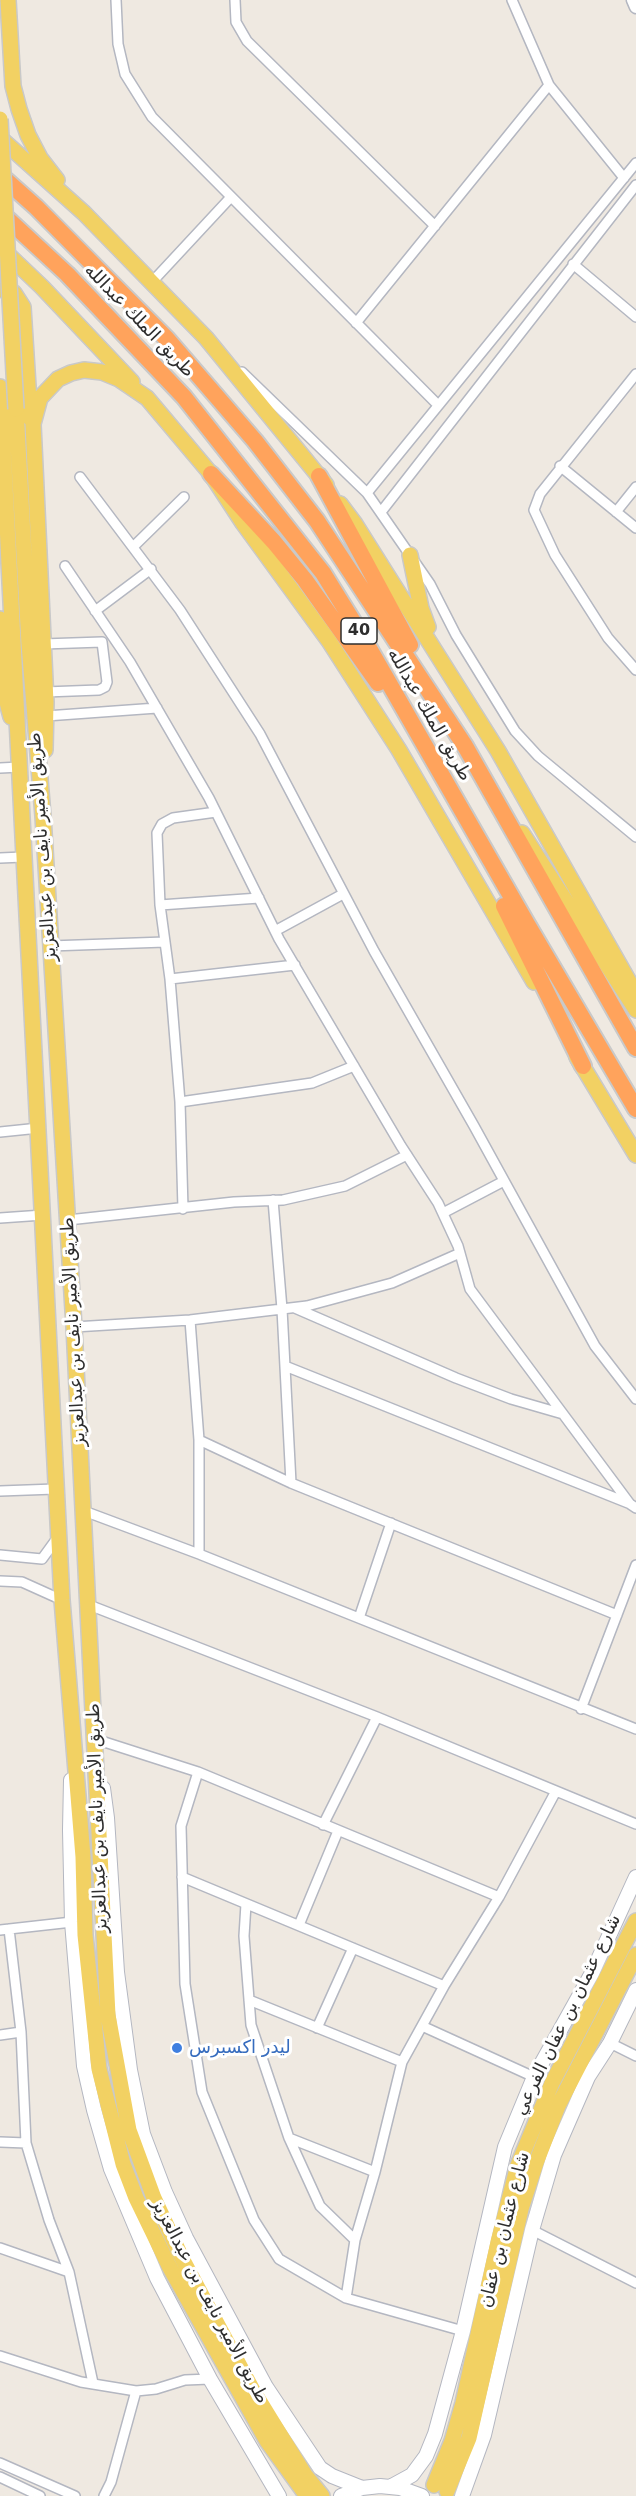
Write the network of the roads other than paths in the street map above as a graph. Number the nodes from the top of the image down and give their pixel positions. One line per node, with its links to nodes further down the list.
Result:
1 (8, 0): 7 (main road)
2 (116, 0): 16 (street)
3 (235, 0): 19 (street)
4 (512, 0): 9 (street)
5 (633, 0): 6 (street)
6 (636, 7)
7 (11, 61): 8 (main road); 18 (main road)
8 (0, 82)
9 (549, 85): 14 (street); 19 (street)
10 (0, 119): 31 (main road, طريق الأمير نايف بن عبدالعزيز, bridge)
11 (0, 138): 18 (main road)
12 (636, 163): 14 (street)
13 (0, 176): 57 (highway, طريق الملك عبدالله / 40)
14 (624, 177): 30 (street)
15 (636, 185): 21 (street)
16 (231, 197): 22 (street); 25 (street)
17 (0, 212): 59 (highway, طريق الملك عبدالله / 40)
18 (84, 213): 22 (main road)
19 (435, 226): 25 (street)
20 (0, 247): 29 (main road)
21 (573, 264): 24 (street); 40 (street)
22 (152, 282): 26 (main road)
23 (0, 289): 32 (main road)
24 (636, 317)
25 (356, 323): 30 (street)
26 (206, 338): 35 (main road); 38 (street)
27 (636, 374): 33 (street)
28 (0, 387): 31 (main road, طريق الأمير نايف بن عبدالعزيز)
29 (147, 398): 32 (main road); 34 (main road)
30 (438, 405): 38 (street)
31 (9, 409): 58 (main road, طريق الأمير نايف بن عبدالعزيز); 63 (main road, طريق الأمير نايف بن عبدالعزيز)
32 (32, 439): 50 (main road)
33 (560, 466): 41 (street); 52 (street)
34 (211, 474): 59 (highway); 79 (main road)
35 (319, 476): 51 (main road); 57 (highway)
36 (80, 477): 43 (street)
37 (636, 487): 41 (street)
38 (367, 493): 40 (street)
39 (184, 497): 43 (street)
40 (381, 512): 44 (street)
41 (616, 512): 42 (street)
42 (636, 528)
43 (133, 547): 46 (street)
44 (410, 555): 51 (main road); 64 (street)
45 (65, 566): 47 (street)
46 (151, 569): 47 (street); 67 (street)
47 (96, 611): 55 (street)
48 (0, 619): 49 (main road)
49 (0, 630): 53 (main road)
50 (43, 644): 54 (main road); 54 (street)
51 (439, 658): 75 (main road)
52 (636, 670)
53 (2, 681): 58 (main road)
54 (45, 692): 56 (main road)
55 (157, 708): 56 (street); 62 (street)
56 (46, 716): 63 (main road)
57 (465, 746): 76 (main road); 77 (highway, طريق الملك عبدالله / 40)
58 (19, 749): 60 (main road, طريق الأمير نايف بن عبدالعزيز)
59 (434, 761): 79 (highway); 81 (highway, طريق الملك عبدالله / 40)
60 (20, 767): 61 (street); 65 (main road, طريق الأمير نايف بن عبدالعزيز)
61 (0, 768)
62 (216, 812): 68 (street); 69 (street)
63 (43, 816): 72 (main road, طريق الأمير نايف بن عبدالعزيز)
64 (636, 837)
65 (23, 857): 66 (street); 82 (main road, طريق الأمير نايف بن عبدالعزيز)
66 (0, 858)
67 (343, 894): 70 (street); 86 (street)
68 (259, 898): 69 (street); 70 (street)
69 (160, 905): 71 (street)
70 (275, 931): 73 (street)
71 (165, 942): 72 (street); 74 (street)
72 (50, 946): 92 (main road, طريق الأمير نايف بن عبدالعزيز)
73 (295, 965): 74 (street); 78 (street)
74 (170, 979): 80 (street)
75 (636, 994)
76 (636, 1010)
77 (636, 1048)
78 (354, 1066): 80 (street); 84 (street)
79 (583, 1066): 85 (main road)
80 (180, 1102): 88 (street)
81 (636, 1109)
82 (39, 1128): 83 (street); 90 (main road, طريق الأمير نايف بن عبدالعزيز)
83 (0, 1132)
84 (407, 1155): 87 (street); 89 (street)
85 (636, 1155)
86 (504, 1181): 89 (street); 99 (street)
87 (273, 1200): 88 (street); 95 (street)
88 (183, 1209): 92 (street)
89 (443, 1213): 93 (street)
90 (43, 1215): 91 (street); 103 (main road, طريق الأمير نايف بن عبدالعزيز)
91 (0, 1218)
92 (68, 1220): 97 (main road, طريق الأمير نايف بن عبدالعزيز)
93 (460, 1253): 94 (street); 100 (street)
94 (293, 1308): 95 (street); 100 (street)
95 (282, 1309): 96 (street); 98 (street)
96 (190, 1320): 97 (street); 101 (street)
97 (74, 1328): 106 (main road, طريق الأمير نايف بن عبدالعزيز)
98 (285, 1366): 102 (street); 105 (street)
99 (636, 1399)
100 (563, 1414): 105 (street)
101 (199, 1440): 102 (street); 109 (street)
102 (291, 1483): 107 (street)
103 (56, 1489): 104 (street); 108 (main road, طريق الأمير نايف بن عبدالعزيز)
104 (0, 1491)
105 (633, 1506)
106 (84, 1511): 109 (street); 114 (main road, طريق الأمير نايف بن عبدالعزيز)
107 (391, 1523): 115 (street); 116 (street)
108 (58, 1536): 110 (street); 113 (main road, طريق الأمير نايف بن عبدالعزيز)
109 (199, 1554): 116 (street)
110 (0, 1555)
111 (636, 1565): 115 (street)
112 (0, 1581): 113 (street)
113 (62, 1600): 120 (main road, طريق الأمير نايف بن عبدالعزيز)
114 (89, 1605): 118 (street); 121 (main road, طريق الأمير نايف بن عبدالعزيز)
115 (617, 1615): 117 (street)
116 (359, 1618): 117 (street)
117 (581, 1709): 119 (street)
118 (377, 1717): 123 (street); 125 (street)
119 (636, 1729)
120 (73, 1739): 132 (main road); 155 (main road, طريق الأمير نايف بن عبدالعزيز)
121 (95, 1739): 122 (street); 155 (main road, طريق الأمير نايف بن عبدالعزيز); 167 (main road)
122 (198, 1772): 125 (street); 127 (street)
123 (556, 1791): 124 (street); 129 (street)
124 (636, 1824)
125 (323, 1826): 126 (street)
126 (338, 1831): 129 (street); 133 (street)
127 (182, 1877): 130 (street); 158 (street)
128 (636, 1877): 147 (main road, شارع عثمان بن عفان الفرعي)
129 (499, 1897): 137 (street)
130 (246, 1904): 133 (street); 139 (street)
131 (636, 1921): 168 (main road, شارع عثمان بن عفان)
132 (72, 1922): 134 (street); 161 (main road)
133 (299, 1925): 135 (street)
134 (4, 1930): 142 (street)
135 (352, 1948): 137 (street); 141 (street)
136 (636, 1955): 168 (main road, شارع عثمان بن عفان)
137 (444, 1986): 140 (street)
138 (636, 1990): 144 (main road)
139 (249, 2000): 141 (street); 148 (street)
140 (422, 2026): 146 (street); 147 (street)
141 (317, 2028): 146 (street)
142 (21, 2032): 143 (street); 150 (street)
143 (0, 2035)
144 (610, 2043): 145 (street); 152 (main road)
145 (636, 2056)
146 (402, 2061): 151 (street)
147 (534, 2077): 159 (main road, شارع عثمان بن عفان الفرعي)
148 (289, 2138): 151 (street); 153 (street)
149 (0, 2142): 150 (street)
150 (26, 2143): 156 (street)
151 (375, 2172): 153 (street)
152 (532, 2230): 157 (street); 168 (main road)
153 (355, 2240): 158 (street)
154 (0, 2248): 156 (street)
155 (176, 2263): 173 (main road, طريق الأمير نايف بن عبدالعزيز); 174 (main road, طريق الأمير نايف بن عبدالعزيز)
156 (69, 2271): 162 (street)
157 (636, 2283)
158 (346, 2298): 159 (street)
159 (463, 2331): 166 (main road, شارع عثمان بن عفان الفرعي)
160 (0, 2356): 162 (street)
161 (210, 2379): 163 (street); 172 (main road)
162 (93, 2383): 163 (street)
163 (136, 2391): 171 (street)
164 (0, 2463): 170 (street)
165 (0, 2477): 169 (street)
166 (390, 2487): 167 (main road); 168 (main road)
167 (362, 2488): 175 (main road)
168 (441, 2492)
169 (40, 2496)
170 (75, 2496)
171 (104, 2496)
172 (279, 2496)
173 (307, 2496)
174 (322, 2496)
175 (341, 2496)

